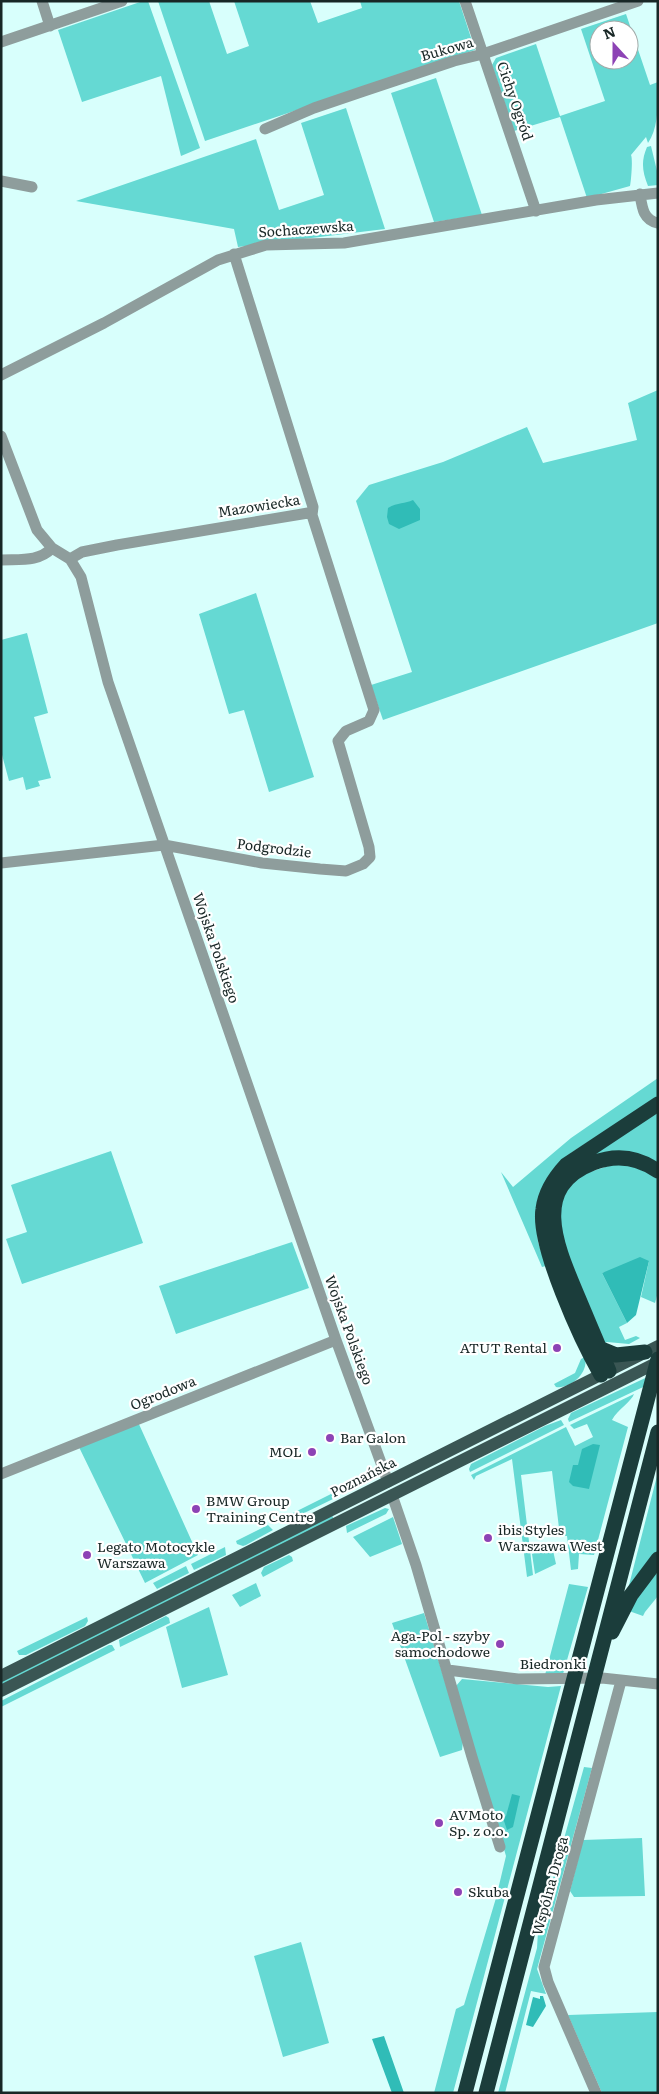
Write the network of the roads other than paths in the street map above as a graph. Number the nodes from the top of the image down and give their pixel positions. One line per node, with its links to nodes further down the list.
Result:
1 (42, 1): 5 (street)
2 (122, 1): 5 (street)
3 (465, 1): 7 (street, Cichy Ogród)
4 (638, 1): 7 (street, Bukowa)
5 (50, 26): 6 (street)
6 (1, 42)
7 (483, 54): 8 (street, Bukowa); 13 (street, Cichy Ogród)
8 (266, 129)
9 (1, 181): 10 (street)
10 (32, 187)
11 (658, 193): 12 (street, Sochaczewska)
12 (640, 194): 13 (street, Sochaczewska); 14 (street)
13 (536, 211): 15 (street, Sochaczewska)
14 (658, 223)
15 (234, 254): 16 (street, Sochaczewska); 18 (street)
16 (1, 375)
17 (1, 436): 19 (street, Wojska Polskiego)
18 (312, 515): 21 (street, Mazowiecka); 22 (street, Mazowiecka)
19 (52, 548): 20 (street); 21 (street, Wojska Polskiego)
20 (1, 560)
21 (70, 560): 23 (street, Wojska Polskiego)
22 (374, 710): 23 (street, Podgrodzie)
23 (164, 845): 24 (street, Podgrodzie); 27 (street, Wojska Polskiego)
24 (1, 863)
25 (658, 1104): 30 (highway)
26 (658, 1171): 28 (highway)
27 (336, 1340): 32 (street, Ogrodowa); 33 (street, Wojska Polskiego)
28 (600, 1348): 29 (highway); 30 (highway)
29 (655, 1355): 30 (main road, Poznańska); 43 (highway)
30 (607, 1377): 33 (main road, Poznańska); 34 (main road, Poznańska)
31 (658, 1432): 36 (highway)
32 (1, 1474)
33 (388, 1482): 38 (main road, Poznańska)
34 (392, 1495): 37 (street); 41 (main road, Poznańska)
35 (658, 1560): 36 (highway)
36 (595, 1669): 44 (highway)
37 (448, 1670): 39 (street, Biedronki); 42 (street)
38 (1, 1676)
39 (621, 1681): 40 (street, Biedronki); 45 (street, Wspólna Droga)
40 (658, 1684)
41 (1, 1691)
42 (500, 1847)
43 (465, 2093)
44 (486, 2093)
45 (596, 2093)

